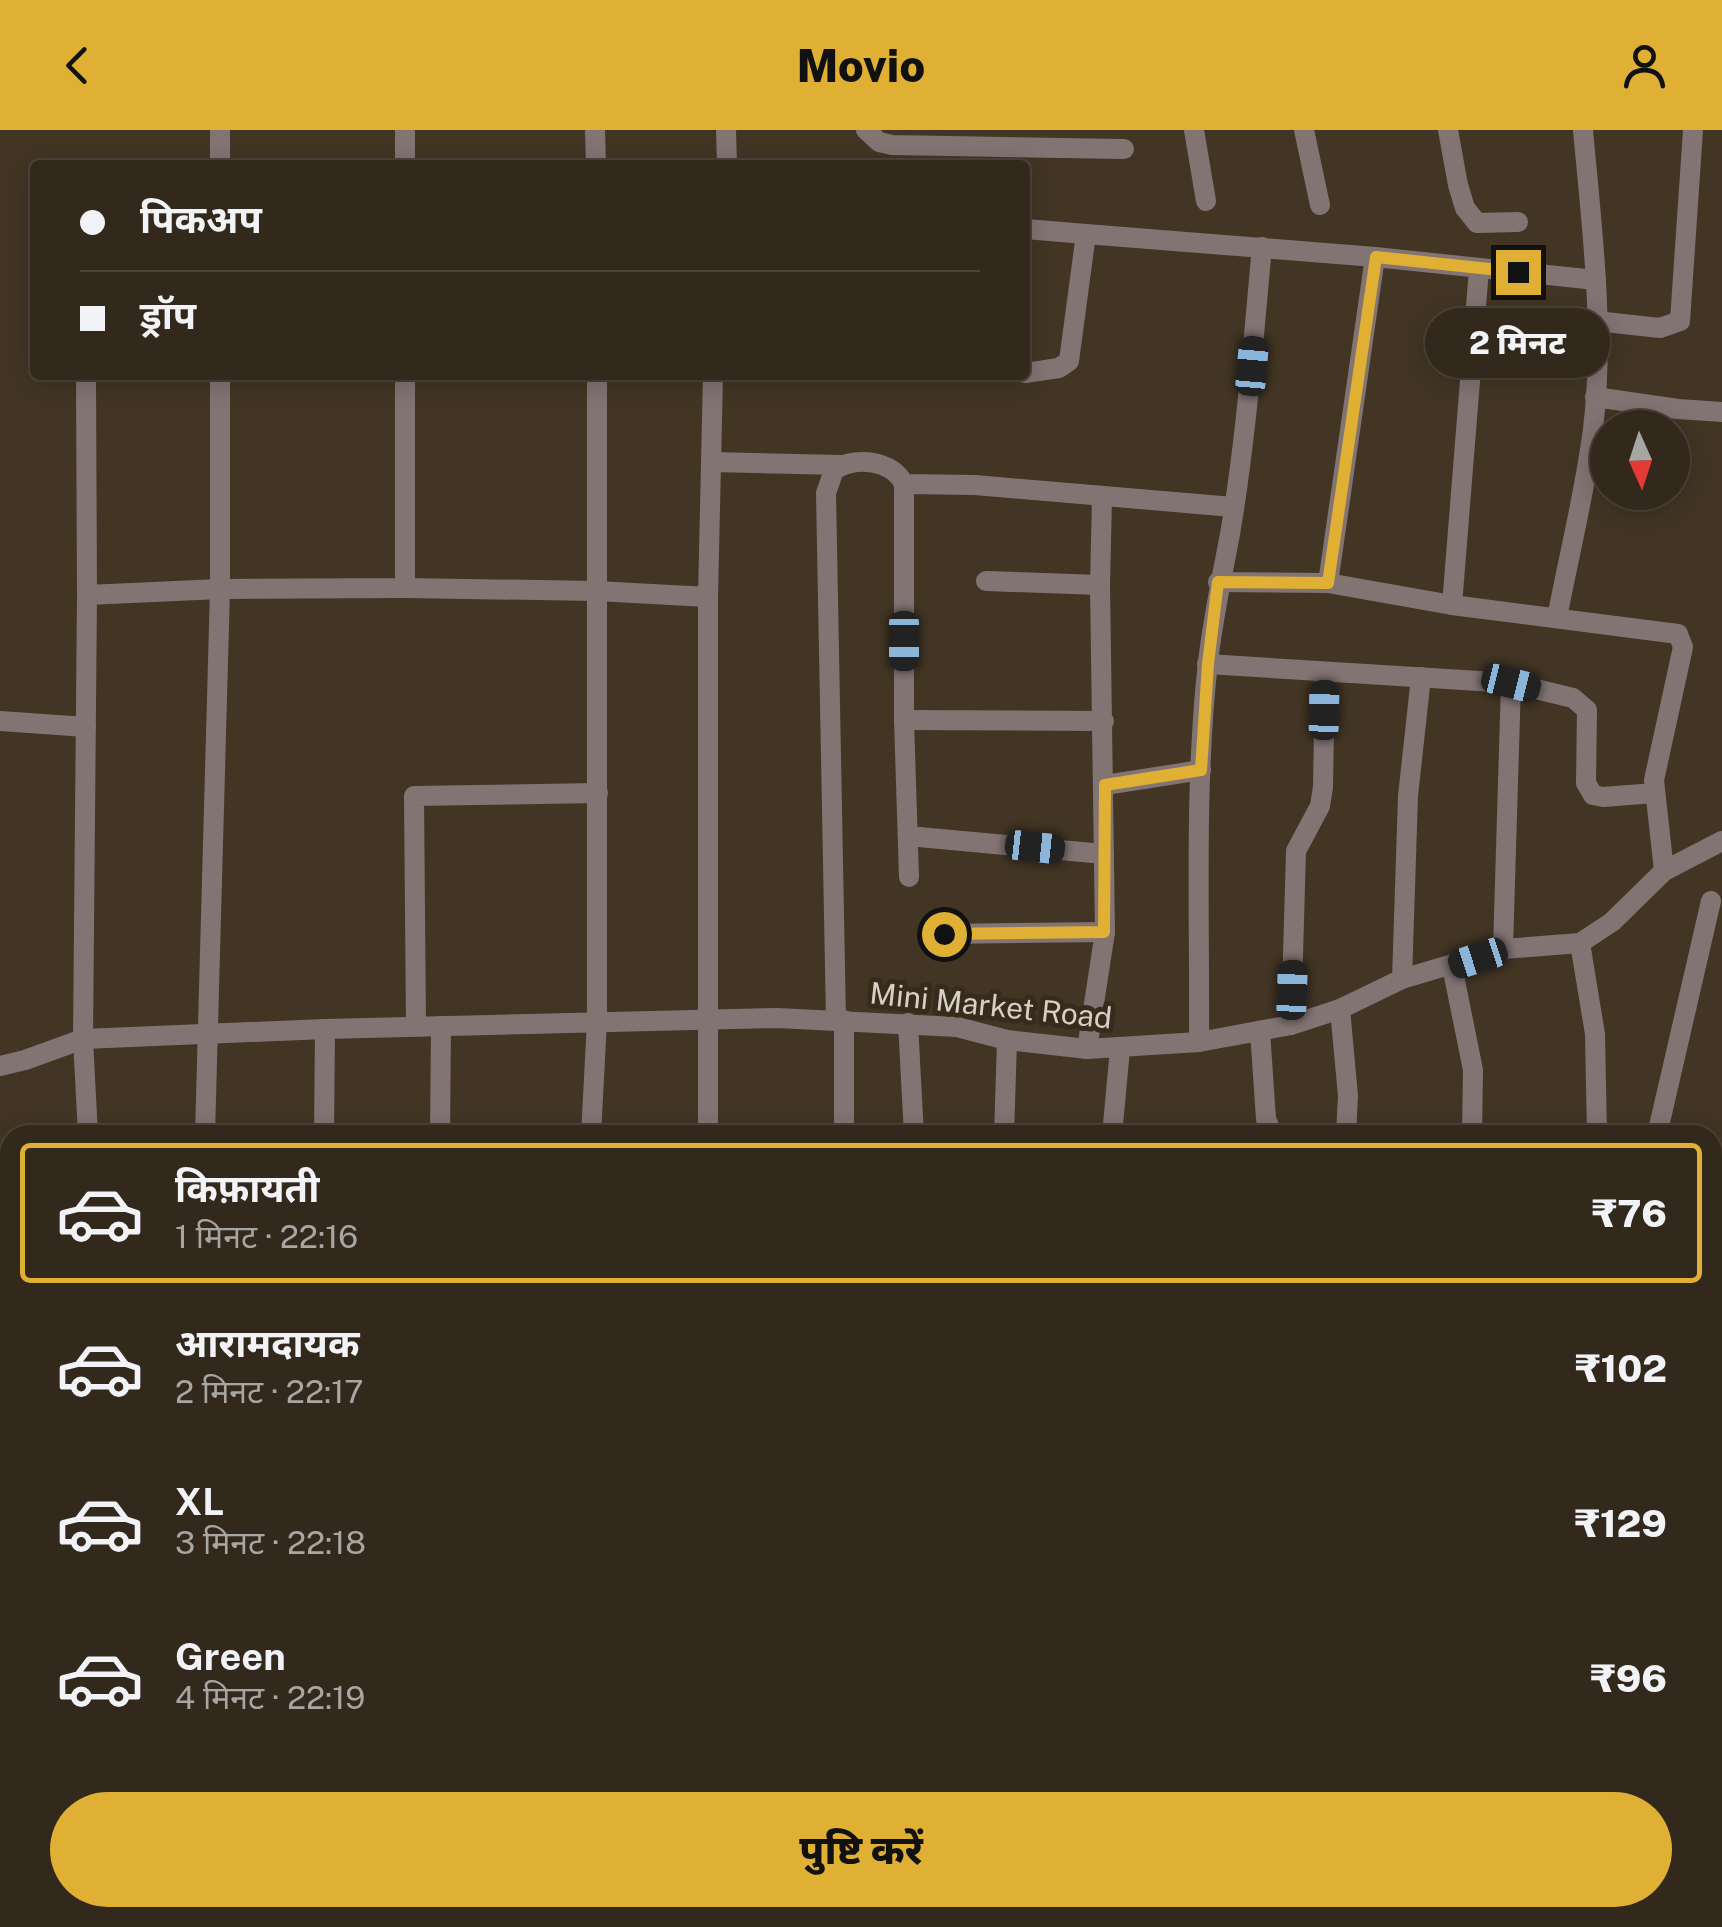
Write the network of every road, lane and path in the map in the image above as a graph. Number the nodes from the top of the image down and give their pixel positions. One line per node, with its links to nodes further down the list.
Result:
1 (220, 130): 12 (street)
2 (405, 130): 13 (street)
3 (596, 130): 14 (street)
4 (726, 130): 15 (street)
5 (866, 130): 11 (street)
6 (1194, 130): 16 (street)
7 (1304, 130): 17 (street)
8 (1448, 130): 18 (street)
9 (1583, 130): 24 (street)
10 (1693, 130): 25 (street)
11 (1124, 149)
12 (220, 160)
13 (405, 160)
14 (596, 160)
15 (727, 160)
16 (1206, 200)
17 (1320, 205)
18 (1518, 222)
19 (1030, 229): 20 (street)
20 (1086, 234): 21 (street); 26 (street)
21 (1262, 247): 22 (street); 38 (street)
22 (1376, 257): 23 (street); 41 (street)
23 (1479, 269): 24 (street); 48 (street)
24 (1596, 280): 25 (street)
25 (1596, 321): 32 (street)
26 (1030, 372)
27 (86, 380): 46 (street)
28 (220, 380): 44 (street)
29 (405, 380): 43 (street)
30 (596, 380): 45 (street)
31 (713, 380): 34 (street)
32 (1595, 396): 33 (street); 49 (street)
33 (1722, 412)
34 (711, 462): 35 (street); 47 (street)
35 (842, 466): 36 (street); 78 (street)
36 (904, 484): 37 (street); 55 (street)
37 (1102, 498): 38 (street); 42 (street)
38 (1233, 507): 40 (street)
39 (986, 581): 42 (street)
40 (1218, 582): 41 (street); 50 (street)
41 (1328, 583): 48 (street)
42 (1100, 586): 56 (street)
43 (405, 588): 44 (street); 45 (street)
44 (220, 589): 46 (street); 86 (street)
45 (596, 591): 47 (street); 60 (street)
46 (87, 595): 57 (street)
47 (708, 596): 77 (street)
48 (1452, 605): 49 (street)
49 (1557, 618): 61 (street)
50 (1208, 664): 51 (street); 58 (street)
51 (1325, 672): 52 (street); 81 (street)
52 (1421, 677): 53 (street); 75 (street)
53 (1511, 683): 61 (street); 71 (street)
54 (0, 720): 57 (street)
55 (904, 720): 56 (street); 62 (street)
56 (1104, 721): 59 (street)
57 (86, 727): 87 (street)
58 (1201, 770): 59 (street); 89 (street)
59 (1105, 785): 64 (street)
60 (598, 793): 79 (street); 82 (street)
61 (1655, 793): 65 (street)
62 (908, 836): 64 (street); 66 (street)
63 (1722, 840): 65 (street)
64 (1104, 854): 68 (street)
65 (1664, 871): 70 (street)
66 (908, 878)
67 (1712, 901): 72 (street)
68 (1104, 932): 69 (street); 90 (street)
69 (944, 934)
70 (1580, 943): 71 (street, Mini Market Road); 106 (street)
71 (1504, 950): 74 (street, Mini Market Road)
72 (1700, 952): 73 (street); 107 (street)
73 (1722, 956)
74 (1452, 966): 75 (street, Mini Market Road); 105 (street)
75 (1402, 980): 76 (street, Mini Market Road)
76 (1340, 1009): 81 (street, Mini Market Road); 104 (street)
77 (709, 1019): 78 (street, Mini Market Road); 79 (street, Mini Market Road); 98 (street)
78 (840, 1020): 80 (street, Mini Market Road); 99 (street)
79 (597, 1021): 83 (street, Mini Market Road); 97 (street)
80 (908, 1023): 88 (street, Mini Market Road); 100 (street)
81 (1290, 1025): 85 (street, Mini Market Road)
82 (416, 1026): 83 (street, Mini Market Road); 84 (street, Mini Market Road)
83 (441, 1026): 96 (street)
84 (325, 1029): 86 (street, Mini Market Road); 95 (street)
85 (1260, 1030): 89 (street, Mini Market Road); 103 (street)
86 (206, 1034): 87 (street, Mini Market Road); 94 (street)
87 (83, 1039): 92 (street, Mini Market Road); 93 (street)
88 (1007, 1040): 90 (street, Mini Market Road); 101 (street)
89 (1199, 1042): 91 (street, Mini Market Road)
90 (1087, 1049): 91 (street, Mini Market Road)
91 (1120, 1049): 102 (street)
92 (0, 1066)
93 (87, 1125)
94 (205, 1125)
95 (324, 1125)
96 (440, 1125)
97 (592, 1125)
98 (708, 1125)
99 (844, 1125)
100 (913, 1125)
101 (1004, 1125)
102 (1113, 1125)
103 (1269, 1125)
104 (1347, 1125)
105 (1472, 1125)
106 (1597, 1125)
107 (1660, 1125)

